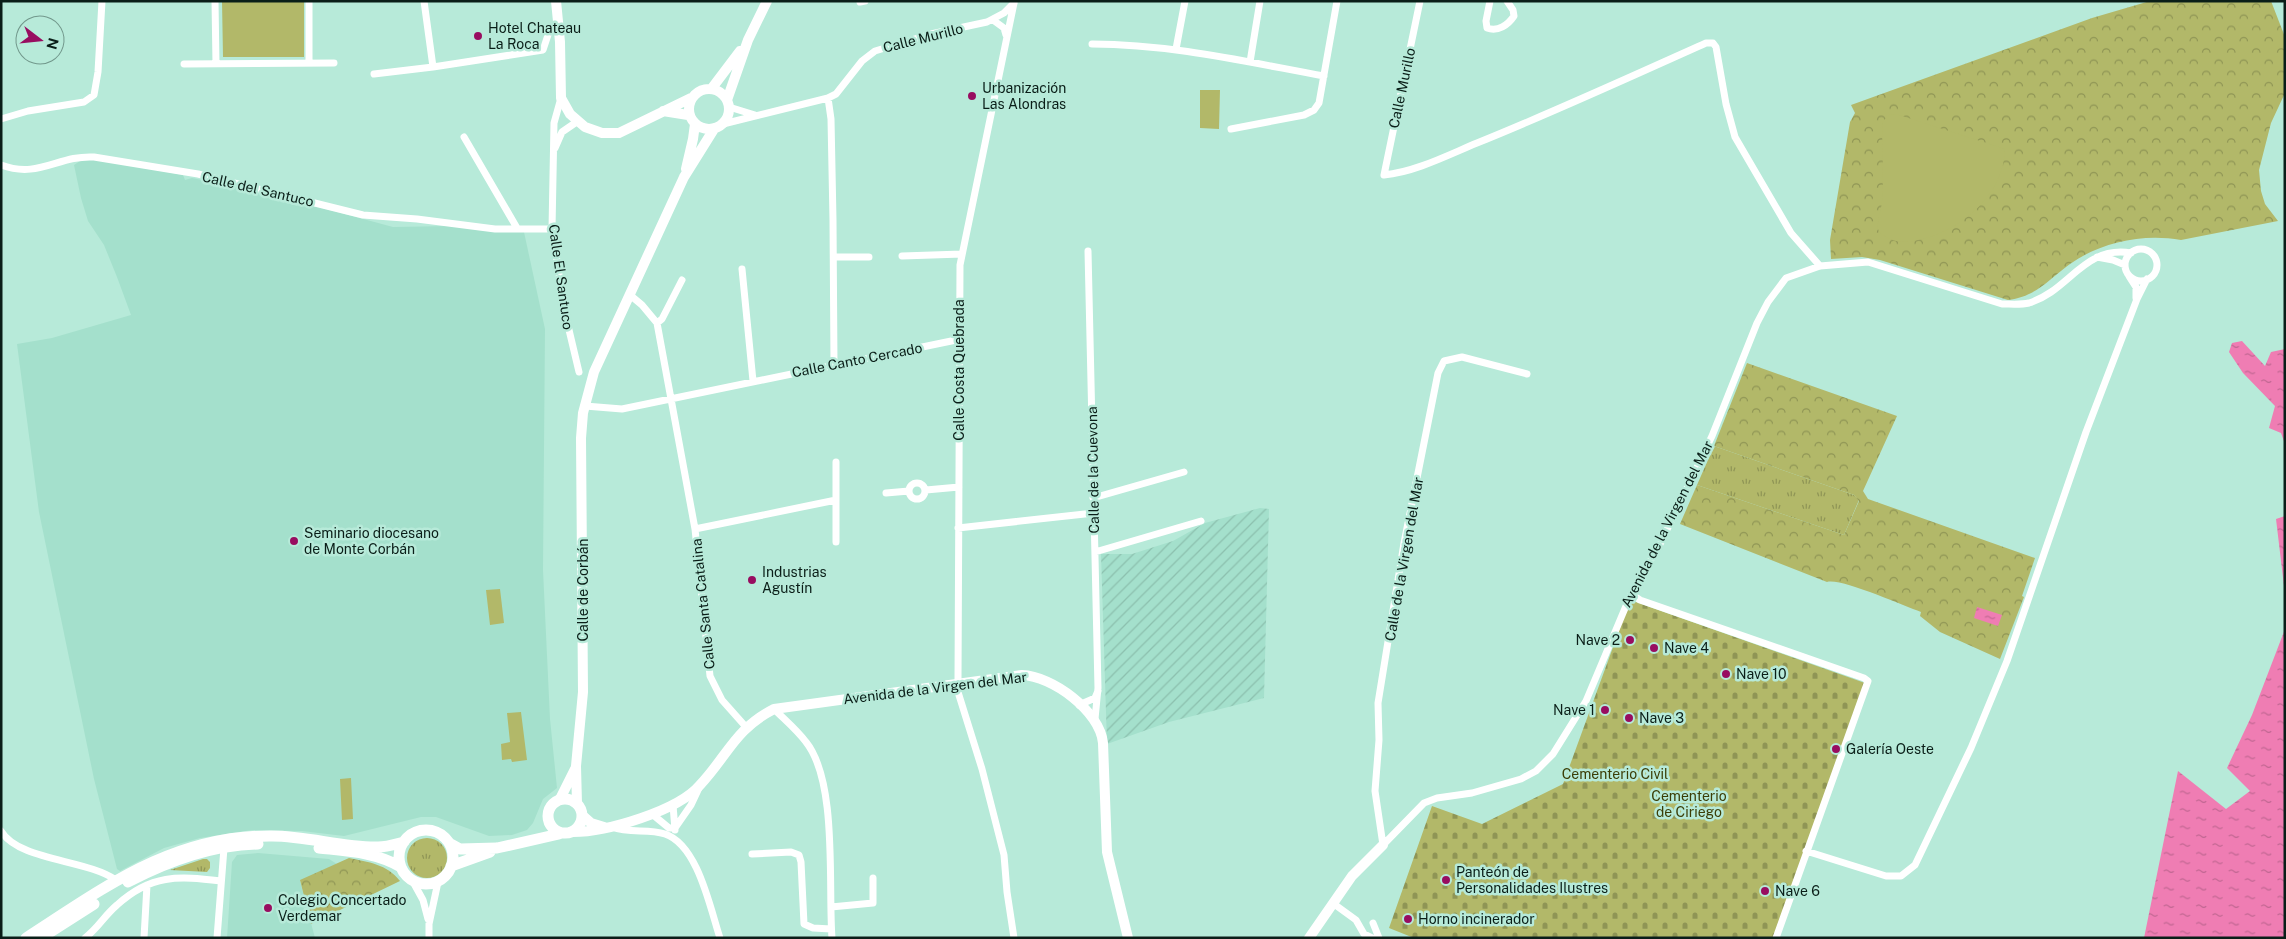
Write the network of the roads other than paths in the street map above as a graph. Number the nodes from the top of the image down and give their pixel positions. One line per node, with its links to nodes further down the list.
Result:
1 (102, 1): 38 (street)
2 (215, 1): 23 (street)
3 (309, 1): 24 (street)
4 (424, 1): 25 (street)
5 (556, 1): 15 (main road)
6 (767, 1): 17 (main road)
7 (1185, 1): 19 (street)
8 (1260, 1): 20 (street)
9 (1337, 1): 27 (street)
10 (1420, 1): 58 (street, Calle Murillo)
11 (1490, 1): 12 (street)
12 (1507, 1)
13 (1015, 2): 14 (street, Calle Murillo); 16 (street, Calle Murillo)
14 (993, 20): 16 (street); 31 (street, Calle Murillo)
15 (559, 27): 25 (street); 29 (main road)
16 (1007, 36): 47 (street, Calle Murillo)
17 (748, 40): 28 (main road); 32 (main road)
18 (1092, 44): 19 (street)
19 (1176, 49): 20 (street)
20 (1250, 62): 27 (street)
21 (334, 63): 24 (street)
22 (184, 64): 23 (street)
23 (216, 64): 24 (street)
24 (309, 64)
25 (433, 67): 26 (street)
26 (374, 74)
27 (1324, 76): 42 (street)
28 (712, 88): 30 (main road); 32 (main road)
29 (561, 98): 33 (main road); 35 (street, Calle El Santuco)
30 (691, 98): 34 (main road); 36 (main road)
31 (828, 98): 37 (street, Calle Murillo); 56 (street)
32 (728, 103): 37 (street); 41 (main road)
33 (567, 111): 35 (street); 39 (main road)
34 (664, 111): 36 (main road); 39 (main road)
35 (556, 114): 44 (street, Calle El Santuco)
36 (688, 115): 40 (main road)
37 (755, 115): 41 (street, Calle Murillo)
38 (1, 119)
39 (578, 121): 44 (street, Calle El Santuco)
40 (695, 124): 41 (main road); 46 (main road)
41 (719, 126): 46 (main road)
42 (1232, 129)
43 (464, 137): 48 (street)
44 (554, 151): 49 (street, Calle El Santuco)
45 (1, 165): 48 (street, Calle del Santuco)
46 (684, 177): 63 (main road, Calle de Corbán)
47 (971, 211): 52 (street, Calle Costa Quebrada)
48 (517, 228): 49 (street, Calle del Santuco)
49 (552, 229): 68 (street, Calle El Santuco)
50 (1088, 251): 79 (street, Calle de la Cuevona)
51 (2131, 252): 55 (street, Avenida de la Virgen del Mar); 57 (street); 61 (street)
52 (962, 254): 53 (street); 66 (street, Calle Costa Quebrada)
53 (902, 256)
54 (870, 257): 56 (street)
55 (2096, 257): 57 (street); 58 (street, Avenida de la Virgen del Mar)
56 (834, 258): 67 (street)
57 (2125, 265): 60 (street)
58 (1820, 266): 87 (street, Avenida de la Virgen del Mar)
59 (742, 269): 70 (street)
60 (2129, 276): 61 (street); 64 (street)
61 (2147, 279): 64 (street)
62 (682, 280): 65 (street)
63 (630, 295): 65 (street, Calle Santa Catalina); 72 (main road, Calle de Corbán)
64 (2136, 299): 113 (street)
65 (657, 323): 71 (street, Calle Santa Catalina)
66 (960, 339): 67 (street, Calle Canto Cercado); 75 (street, Calle Costa Quebrada)
67 (834, 364): 70 (street, Calle Canto Cercado)
68 (579, 372)
69 (1528, 374): 110 (street, Calle de la Virgen del Mar)
70 (753, 381): 71 (street, Calle Canto Cercado)
71 (672, 399): 72 (street, Calle Canto Cercado); 83 (street, Calle Santa Catalina)
72 (584, 410): 94 (main road, Calle de Corbán)
73 (836, 462): 80 (street)
74 (1184, 472): 79 (street)
75 (958, 487): 76 (street); 84 (street, Calle Costa Quebrada)
76 (926, 490): 77 (street); 77 (street)
77 (909, 491): 78 (street)
78 (886, 493)
79 (1094, 498): 81 (street, Calle de la Cuevona)
80 (836, 500): 83 (street, Calle Santa Catalina); 85 (street)
81 (1094, 513): 84 (street); 86 (street, Calle de la Cuevona)
82 (1201, 521): 86 (street)
83 (695, 528): 93 (street, Calle Santa Catalina)
84 (958, 528): 88 (street, Calle Costa Quebrada)
85 (836, 542)
86 (1095, 552): 89 (street, Calle de la Cuevona)
87 (1631, 594): 110 (street, Avenida de la Virgen del Mar); 113 (street)
88 (958, 683): 90 (main road, Avenida de la Virgen del Mar); 91 (main road, Avenida de la Virgen del Mar); 136 (street)
89 (1098, 688): 90 (street); 92 (street, Calle de la Cuevona)
90 (1079, 705): 92 (main road, Avenida de la Virgen del Mar)
91 (774, 709): 93 (main road, Avenida de la Virgen del Mar); 124 (street)
92 (1095, 719): 137 (main road)
93 (746, 727): 95 (main road, Avenida de la Virgen del Mar)
94 (576, 766): 96 (main road, Calle de Corbán); 98 (main road, Calle de Corbán)
95 (701, 785): 97 (main road, Avenida de la Virgen del Mar); 102 (street)
96 (560, 799): 98 (main road); 100 (main road)
97 (673, 805): 99 (main road, Avenida de la Virgen del Mar); 102 (street)
98 (580, 809): 101 (main road, Avenida de la Virgen del Mar); 104 (main road)
99 (652, 814): 101 (main road, Avenida de la Virgen del Mar); 102 (street)
100 (548, 819): 105 (main road); 106 (main road)
101 (608, 827): 104 (main road, Avenida de la Virgen del Mar); 109 (street, Avenida de la Virgen del Mar)
102 (675, 828): 109 (street)
103 (1, 831): 118 (street)
104 (573, 832): 105 (main road)
105 (559, 834): 106 (main road)
106 (530, 839): 112 (main road)
107 (404, 842): 108 (main road); 116 (main road); 118 (main road)
108 (450, 843): 112 (main road); 115 (main road)
109 (681, 845): 134 (street)
110 (1382, 845): 123 (main road, Avenida de la Virgen del Mar)
111 (224, 848): 116 (main road); 120 (street); 129 (main road)
112 (497, 848): 115 (main road)
113 (1806, 851): 141 (street)
114 (752, 854): 127 (street)
115 (451, 866): 121 (main road)
116 (401, 867): 119 (main road)
117 (873, 878): 124 (street)
118 (116, 880): 128 (main road)
119 (412, 880): 121 (main road); 126 (street)
120 (221, 881): 122 (street); 132 (street)
121 (438, 882): 126 (street)
122 (147, 885): 130 (street); 131 (street)
123 (1334, 904): 138 (main road, Avenida de la Virgen del Mar); 139 (street)
124 (831, 907): 127 (street)
125 (1373, 923): 140 (street)
126 (430, 924): 133 (street)
127 (831, 929): 135 (street)
128 (26, 938)
129 (41, 938)
130 (84, 938)
131 (144, 938)
132 (217, 938)
133 (429, 938)
134 (720, 938)
135 (832, 938)
136 (1014, 938)
137 (1128, 938)
138 (1309, 938)
139 (1372, 938)
140 (1379, 938)
141 (1776, 938)

